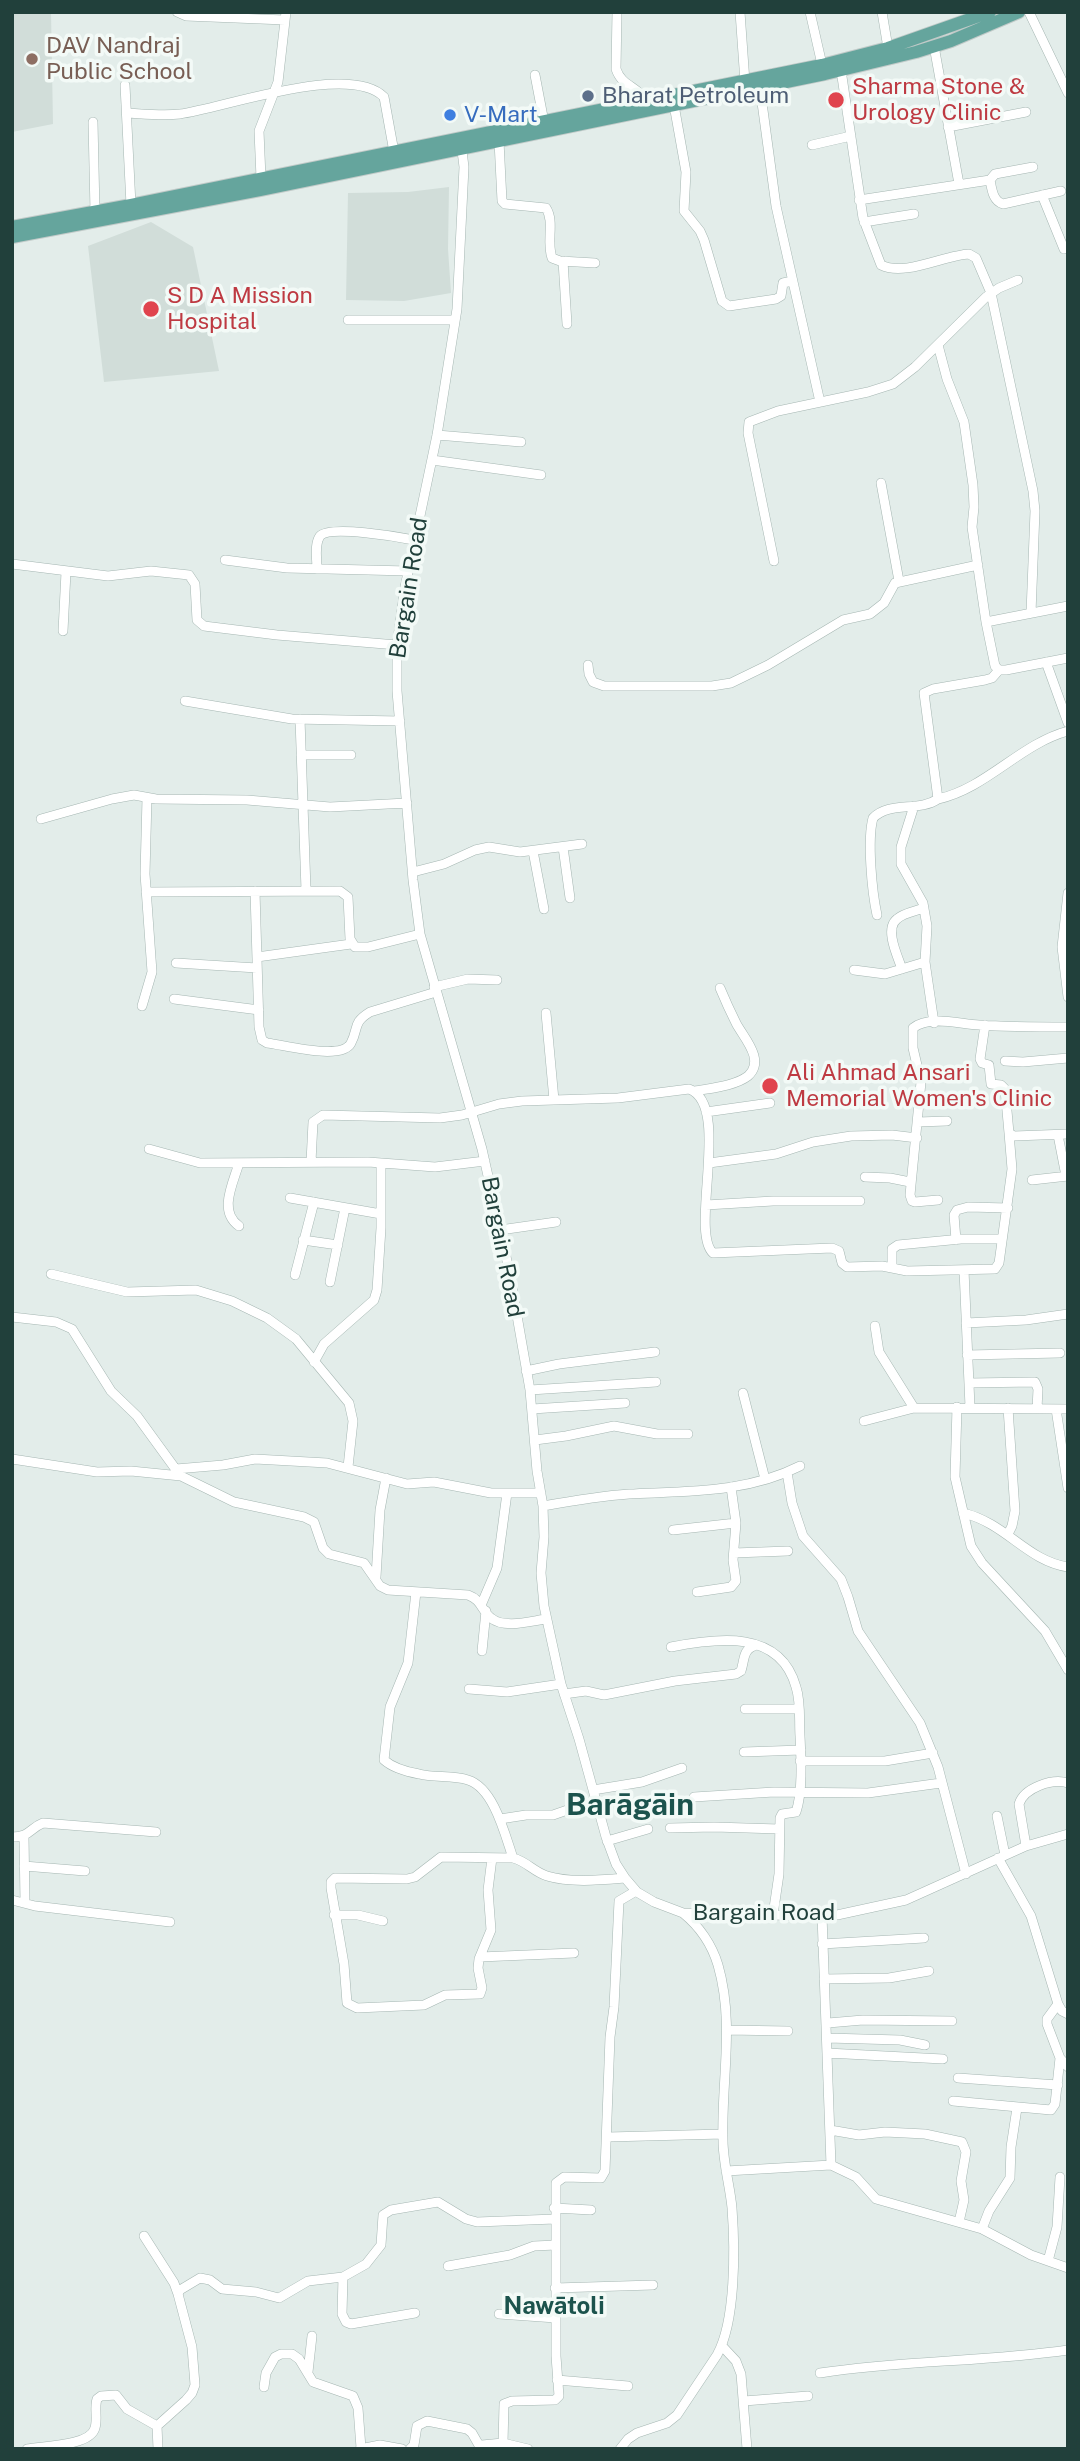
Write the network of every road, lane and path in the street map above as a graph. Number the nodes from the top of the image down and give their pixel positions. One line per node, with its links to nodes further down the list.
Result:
1 (177, 12): 9 (street)
2 (617, 12): 20 (street)
3 (740, 12): 15 (street)
4 (810, 12): 12 (street)
5 (882, 12): 11 (street)
6 (990, 12): 11 (main road)
7 (1019, 12): 10 (main road)
8 (1029, 12): 19 (street)
9 (286, 16): 18 (street)
10 (934, 46): 13 (main road); 26 (street)
11 (888, 48): 12 (main road)
12 (823, 70): 13 (main road); 15 (main road); 17 (main road)
13 (841, 71): 27 (street)
14 (535, 75): 25 (street)
15 (745, 82): 20 (main road)
16 (125, 85): 23 (street)
17 (760, 88): 21 (main road); 49 (street)
18 (276, 92): 23 (street); 31 (street); 33 (street)
19 (1068, 93)
20 (646, 101): 25 (main road)
21 (674, 105): 28 (main road); 49 (street)
22 (1026, 112): 26 (street)
23 (127, 113): 39 (street)
24 (93, 122): 40 (street)
25 (544, 122): 29 (main road)
26 (948, 127): 35 (street)
27 (851, 136): 30 (street); 38 (street)
28 (499, 141): 29 (main road); 46 (street)
29 (461, 143): 31 (main road); 44 (main road); 52 (street, Bargain Road)
30 (812, 145)
31 (394, 152): 33 (main road)
32 (1033, 167): 34 (street)
33 (261, 178): 39 (main road)
34 (990, 180): 35 (street); 37 (street)
35 (959, 184): 38 (street)
36 (1061, 191): 37 (street)
37 (1042, 195): 45 (street)
38 (859, 200): 42 (street)
39 (131, 205): 40 (main road)
40 (95, 212): 43 (main road)
41 (915, 214): 42 (street)
42 (864, 222): 50 (street)
43 (12, 227)
44 (12, 237)
45 (1064, 249)
46 (563, 261): 47 (street); 53 (street)
47 (595, 263)
48 (1018, 280): 50 (street)
49 (792, 281): 55 (street)
50 (991, 293): 54 (street); 71 (street)
51 (348, 320): 52 (street)
52 (455, 320): 56 (street, Bargain Road)
53 (567, 324)
54 (938, 345): 55 (street); 65 (street)
55 (820, 402): 63 (street)
56 (437, 435): 57 (street); 58 (street, Bargain Road)
57 (521, 442)
58 (432, 460): 59 (street); 61 (street, Bargain Road)
59 (541, 475)
60 (881, 483): 69 (street)
61 (414, 540): 66 (street); 67 (street, Bargain Road)
62 (225, 560): 66 (street)
63 (774, 561)
64 (12, 564): 68 (street)
65 (978, 565): 69 (street); 72 (street)
66 (317, 569): 67 (street)
67 (408, 571): 74 (street, Bargain Road)
68 (66, 572): 73 (street); 74 (street)
69 (899, 581): 77 (street)
70 (1068, 606): 71 (street)
71 (1031, 613): 72 (street)
72 (986, 622): 78 (street)
73 (63, 631)
74 (397, 645): 81 (street, Bargain Road)
75 (1068, 658): 76 (street)
76 (1046, 662): 78 (street); 82 (street)
77 (588, 665)
78 (999, 670): 87 (street)
79 (185, 701): 80 (street)
80 (300, 719): 81 (street); 84 (street)
81 (400, 721): 88 (street, Bargain Road)
82 (1068, 723)
83 (1068, 731): 87 (street)
84 (301, 755): 85 (street); 89 (street)
85 (351, 755)
86 (147, 798): 89 (street); 91 (street); 98 (street)
87 (937, 799): 90 (street)
88 (407, 803): 89 (street); 95 (street, Bargain Road)
89 (302, 804): 96 (street)
90 (914, 806): 101 (street); 103 (street)
91 (41, 819)
92 (582, 844): 93 (street)
93 (563, 847): 94 (street); 100 (street)
94 (533, 850): 95 (street); 102 (street)
95 (413, 872): 104 (street, Bargain Road)
96 (306, 890): 97 (street); 105 (street)
97 (255, 891): 98 (street); 106 (street)
98 (146, 892): 117 (street)
99 (1068, 893): 115 (street)
100 (570, 898)
101 (924, 908): 107 (street); 111 (street)
102 (544, 909)
103 (877, 915)
104 (420, 934): 105 (street); 114 (street, Bargain Road)
105 (351, 944): 106 (street)
106 (257, 957): 109 (street)
107 (925, 962): 111 (street); 120 (street)
108 (177, 963): 109 (street)
109 (257, 968): 118 (street)
110 (854, 970): 111 (street)
111 (902, 970)
112 (497, 980): 114 (street)
113 (720, 988): 125 (street)
114 (435, 990): 118 (street); 128 (street, Bargain Road)
115 (1068, 997)
116 (174, 999): 118 (street)
117 (142, 1006)
118 (259, 1010)
119 (546, 1013): 126 (street)
120 (934, 1023): 121 (street); 130 (street)
121 (985, 1025): 122 (street); 132 (street)
122 (1068, 1027)
123 (1068, 1058): 124 (street)
124 (1005, 1061)
125 (695, 1091): 126 (street); 129 (street)
126 (554, 1100): 128 (street)
127 (770, 1103): 129 (street)
128 (471, 1111): 136 (street, Bargain Road); 137 (street)
129 (706, 1112): 140 (street)
130 (918, 1122): 131 (street); 134 (street)
131 (947, 1122)
132 (1009, 1133): 133 (street); 151 (street)
133 (1063, 1134): 141 (street)
134 (917, 1138): 140 (street); 144 (street)
135 (149, 1149): 138 (street)
136 (485, 1161): 139 (street); 155 (street, Bargain Road)
137 (311, 1162): 138 (street); 139 (street)
138 (239, 1163): 154 (street)
139 (381, 1163): 152 (street)
140 (709, 1163): 149 (street)
141 (1067, 1176): 143 (street)
142 (865, 1177): 144 (street)
143 (1032, 1180)
144 (910, 1182): 146 (street)
145 (290, 1198): 148 (street)
146 (938, 1200)
147 (860, 1201): 149 (street)
148 (314, 1202): 150 (street); 157 (street)
149 (706, 1205): 160 (street)
150 (345, 1208): 152 (street); 159 (street)
151 (1008, 1208): 156 (street); 158 (street)
152 (381, 1214): 172 (street)
153 (556, 1222): 155 (street)
154 (240, 1226)
155 (500, 1230): 173 (street, Bargain Road)
156 (1002, 1238): 158 (street); 161 (street)
157 (303, 1240): 159 (street); 163 (street)
158 (956, 1240): 160 (street)
159 (338, 1245): 164 (street)
160 (892, 1268): 161 (street)
161 (964, 1270): 167 (street)
162 (51, 1274): 172 (street)
163 (295, 1275)
164 (330, 1282)
165 (1068, 1314): 167 (street)
166 (12, 1317): 194 (street)
167 (966, 1323): 171 (street)
168 (875, 1326): 181 (street)
169 (655, 1352): 173 (street)
170 (1060, 1353): 171 (street)
171 (967, 1355): 175 (street)
172 (314, 1362): 192 (street)
173 (526, 1371): 176 (street, Bargain Road)
174 (656, 1382): 176 (street)
175 (969, 1383): 180 (street); 184 (street)
176 (530, 1390): 183 (street, Bargain Road)
177 (743, 1393): 196 (street)
178 (625, 1403): 183 (street)
179 (957, 1407): 180 (street); 181 (street); 202 (street)
180 (970, 1407): 182 (street)
181 (914, 1408): 187 (street)
182 (1008, 1408): 184 (street); 205 (street)
183 (532, 1409): 189 (street, Bargain Road)
184 (1037, 1409): 185 (street)
185 (1056, 1409): 186 (street); 198 (street)
186 (1068, 1409)
187 (864, 1421)
188 (688, 1434): 189 (street)
189 (534, 1440): 200 (street, Bargain Road)
190 (12, 1459): 194 (street)
191 (800, 1465): 193 (street)
192 (348, 1468): 194 (street); 195 (street)
193 (787, 1472): 196 (street); 224 (street)
194 (178, 1473): 209 (street)
195 (386, 1478): 199 (street); 209 (street)
196 (765, 1479): 197 (street)
197 (731, 1487): 201 (street); 203 (street)
198 (1068, 1488)
199 (507, 1493): 200 (street); 212 (street)
200 (541, 1493): 201 (street, Bargain Road)
201 (543, 1506): 213 (street, Bargain Road)
202 (963, 1513): 205 (street); 217 (street)
203 (736, 1523): 204 (street); 207 (street)
204 (673, 1530)
205 (1008, 1534): 208 (street)
206 (788, 1551): 207 (street)
207 (734, 1553): 211 (street)
208 (1068, 1567)
209 (375, 1580): 210 (street)
210 (416, 1592): 212 (street); 234 (street)
211 (697, 1592)
212 (484, 1607): 213 (street); 216 (street)
213 (546, 1619): 219 (street, Bargain Road)
214 (757, 1645): 215 (street); 219 (street); 221 (street)
215 (671, 1647)
216 (482, 1651)
217 (1068, 1670)
218 (469, 1689): 219 (street)
219 (562, 1689): 229 (street, Bargain Road)
220 (745, 1709): 221 (street)
221 (799, 1709): 222 (street)
222 (801, 1750): 223 (street); 225 (street)
223 (744, 1752)
224 (933, 1753): 225 (street); 227 (street)
225 (800, 1761): 230 (street)
226 (682, 1768): 229 (street)
227 (941, 1783): 230 (street); 249 (street)
228 (1068, 1783): 243 (street)
229 (593, 1790): 232 (street, Bargain Road)
230 (799, 1793): 231 (street); 237 (street)
231 (694, 1797)
232 (596, 1800): 234 (street); 242 (street, Bargain Road)
233 (997, 1816): 245 (street)
234 (500, 1819): 246 (street)
235 (670, 1828): 237 (street)
236 (648, 1829): 242 (street)
237 (779, 1829): 256 (street)
238 (156, 1832): 240 (street)
239 (1068, 1834): 243 (street, Bargain Road)
240 (24, 1836): 241 (street); 247 (street)
241 (12, 1838)
242 (607, 1841): 250 (street, Bargain Road)
243 (1026, 1846): 245 (street, Bargain Road)
244 (492, 1857): 246 (street); 255 (street); 263 (street)
245 (1002, 1857): 249 (street, Bargain Road); 266 (street)
246 (513, 1858): 250 (street)
247 (24, 1866): 248 (street); 253 (street)
248 (85, 1871)
249 (966, 1874): 257 (street, Bargain Road)
250 (625, 1878): 251 (street, Bargain Road)
251 (636, 1891): 254 (street, Bargain Road); 284 (street)
252 (12, 1899): 253 (street)
253 (25, 1903): 259 (street)
254 (683, 1913): 256 (street, Bargain Road); 270 (street)
255 (334, 1915): 258 (street); 263 (street)
256 (773, 1915): 257 (street, Bargain Road)
257 (822, 1915): 261 (street)
258 (383, 1921)
259 (170, 1922)
260 (923, 1938): 261 (street)
261 (822, 1944): 265 (street)
262 (574, 1953): 263 (street)
263 (480, 1957)
264 (929, 1970): 265 (street)
265 (824, 1979): 269 (street)
266 (1058, 2004): 267 (street); 275 (street)
267 (1068, 2014)
268 (952, 2021): 269 (street)
269 (828, 2023): 272 (street)
270 (727, 2030): 271 (street); 283 (street)
271 (788, 2031)
272 (827, 2038): 273 (street); 274 (street)
273 (925, 2045)
274 (827, 2053): 276 (street); 282 (street)
275 (1060, 2058): 277 (street); 279 (street)
276 (943, 2059)
277 (1068, 2067)
278 (958, 2078): 279 (street)
279 (1058, 2085): 281 (street)
280 (953, 2101): 281 (street)
281 (1017, 2108): 292 (street)
282 (830, 2130): 285 (street); 291 (street)
283 (723, 2134): 284 (street); 286 (street)
284 (608, 2137): 288 (street)
285 (831, 2165): 286 (street); 291 (street)
286 (726, 2171): 306 (street)
287 (1060, 2177): 295 (street)
288 (554, 2208): 289 (street); 290 (street)
289 (591, 2210)
290 (555, 2219): 294 (street); 298 (street)
291 (959, 2222): 292 (street)
292 (982, 2229): 295 (street)
293 (144, 2236): 301 (street)
294 (556, 2245): 296 (street); 300 (street)
295 (1048, 2261): 297 (street)
296 (448, 2266)
297 (1067, 2267)
298 (343, 2277): 301 (street); 302 (street)
299 (653, 2285): 300 (street)
300 (555, 2288): 304 (street)
301 (178, 2294): 315 (street)
302 (415, 2313)
303 (499, 2314): 304 (street)
304 (556, 2318): 310 (street)
305 (312, 2336): 309 (street)
306 (722, 2346): 314 (street); 324 (street)
307 (1068, 2350): 308 (street)
308 (820, 2373)
309 (308, 2377): 312 (street); 320 (street)
310 (557, 2380): 311 (street); 316 (street)
311 (628, 2386)
312 (264, 2387)
313 (807, 2396): 314 (street)
314 (744, 2401): 325 (street)
315 (157, 2426): 318 (street); 319 (street)
316 (503, 2443): 317 (street); 323 (street)
317 (480, 2448): 322 (street)
318 (27, 2449)
319 (158, 2449)
320 (360, 2449): 321 (street)
321 (402, 2449)
322 (410, 2449)
323 (528, 2449)
324 (620, 2449)
325 (747, 2449)

